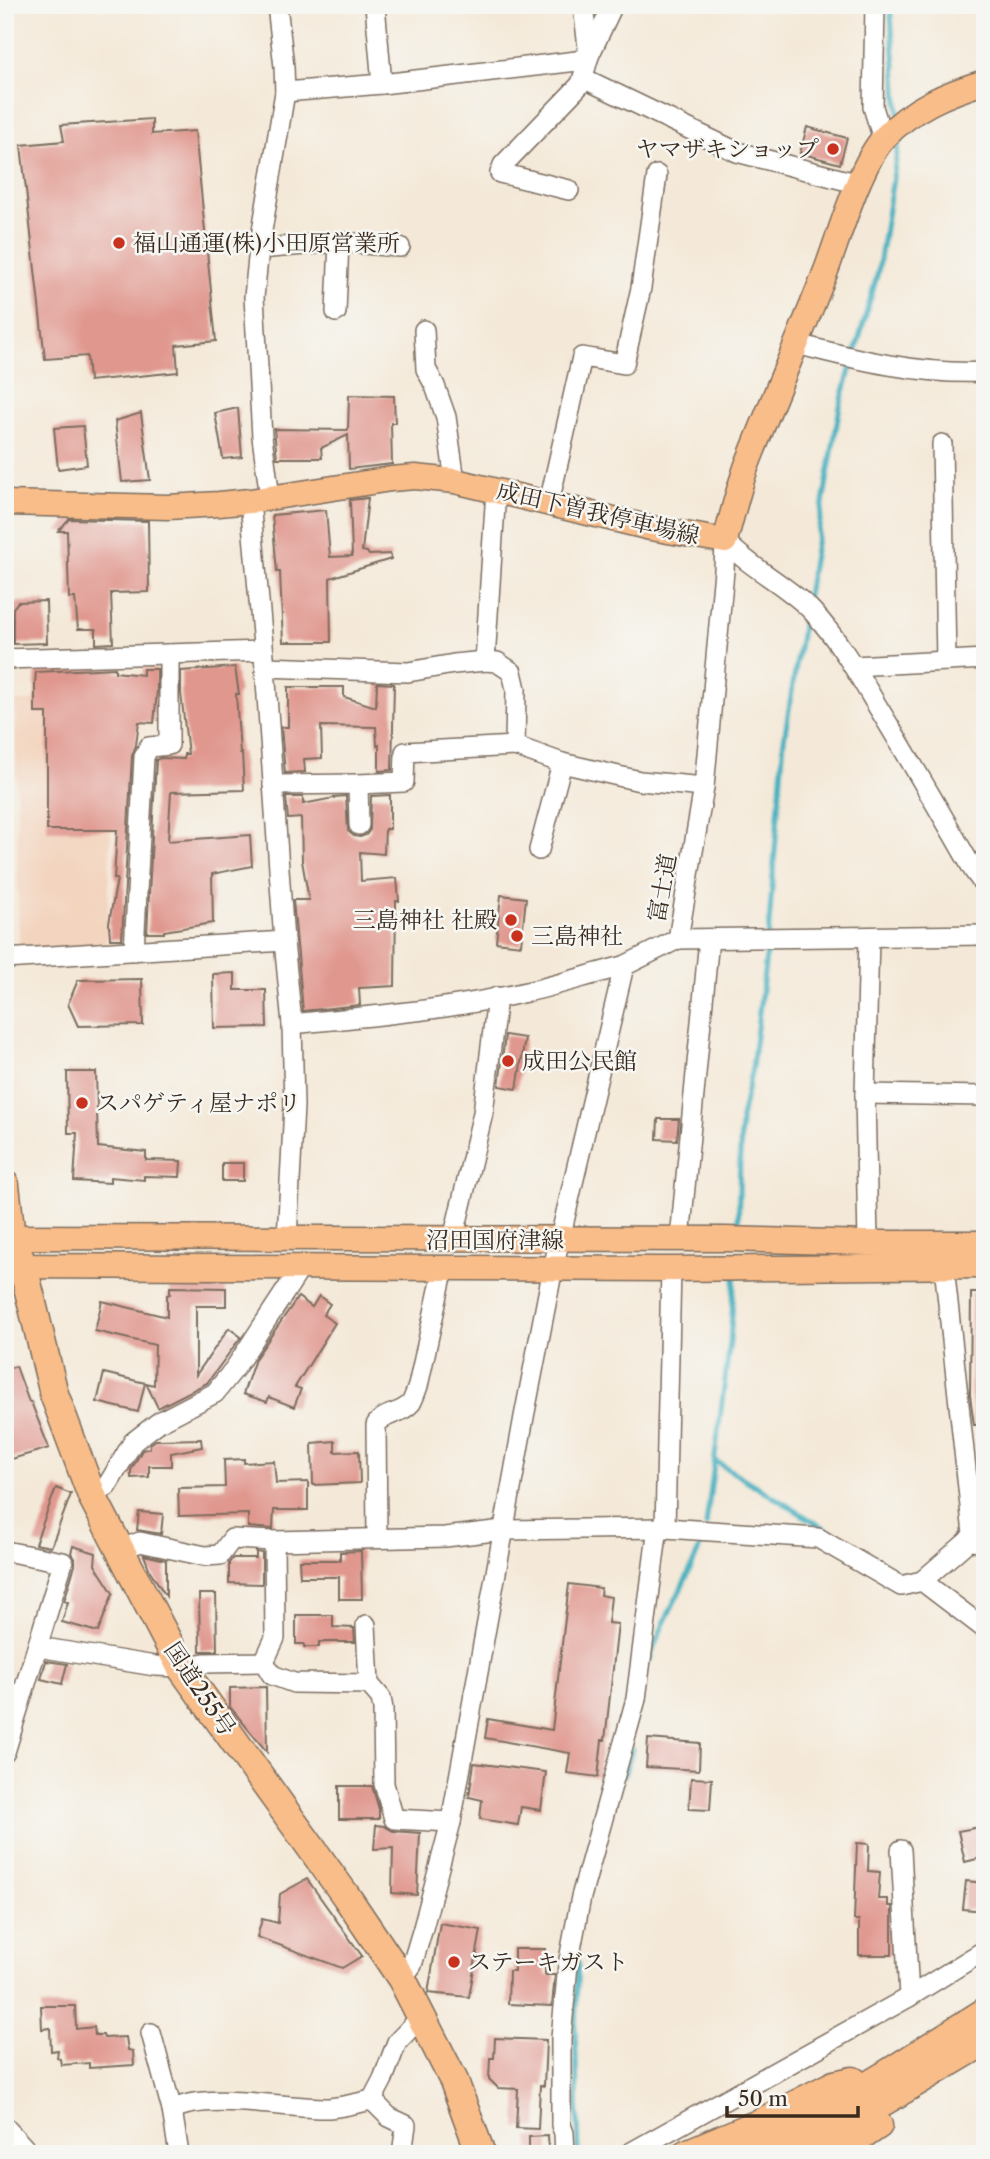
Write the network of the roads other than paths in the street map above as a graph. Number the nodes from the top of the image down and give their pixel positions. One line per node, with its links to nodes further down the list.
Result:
1 (277, 5): 10 (street)
2 (375, 5): 9 (street)
3 (583, 5): 6 (street)
4 (613, 5): 6 (street)
5 (875, 5): 11 (street)
6 (589, 56): 7 (street); 9 (street)
7 (583, 78): 13 (street); 14 (street)
8 (985, 82): 11 (main road, 成田下曽我停車場線)
9 (382, 84): 10 (street)
10 (285, 92): 17 (street)
11 (883, 139): 13 (main road, 成田下曽我停車場線)
12 (657, 176): 27 (street)
13 (859, 184): 20 (main road, 成田下曽我停車場線)
14 (569, 190)
15 (339, 242): 16 (street); 17 (street); 18 (street)
16 (400, 247)
17 (259, 249): 25 (street)
18 (336, 312)
19 (424, 330): 23 (street)
20 (797, 344): 21 (street); 28 (main road, 成田下曽我停車場線)
21 (985, 372)
22 (942, 443): 34 (street)
23 (455, 481): 24 (main road, 成田下曽我停車場線); 25 (main road, 成田下曽我停車場線)
24 (496, 490): 27 (main road, 成田下曽我停車場線); 33 (street)
25 (260, 499): 26 (main road, 成田下曽我停車場線); 31 (street)
26 (5, 503)
27 (549, 503): 28 (main road, 成田下曽我停車場線)
28 (725, 541): 35 (street); 40 (street, 富士道)
29 (169, 654): 30 (street); 31 (street); 49 (street)
30 (5, 659)
31 (264, 659): 33 (street); 39 (street)
32 (985, 659): 34 (street)
33 (485, 661): 36 (street)
34 (946, 661): 35 (street)
35 (853, 666): 43 (street)
36 (515, 746): 37 (street); 38 (street)
37 (562, 763): 40 (street); 42 (street)
38 (358, 784): 39 (street); 41 (street)
39 (273, 785): 48 (street)
40 (704, 787): 46 (street, 富士道)
41 (359, 825)
42 (539, 850)
43 (985, 886)
44 (985, 935): 45 (street, 富士道)
45 (869, 937): 47 (street, 富士道); 54 (street)
46 (678, 939): 47 (street, 富士道); 51 (street)
47 (709, 939): 61 (street)
48 (284, 941): 49 (street); 53 (street)
49 (134, 951): 50 (street)
50 (5, 959)
51 (624, 966): 52 (street); 60 (street)
52 (497, 998): 53 (street); 59 (street)
53 (292, 1024): 58 (street)
54 (864, 1094): 55 (street); 63 (street)
55 (985, 1096)
56 (5, 1185): 57 (highway, 国道255号)
57 (8, 1237): 58 (main road, 沼田国府津線); 64 (highway, 国道255号)
58 (287, 1238): 59 (main road, 沼田国府津線)
59 (453, 1239): 60 (main road, 沼田国府津線)
60 (561, 1240): 61 (main road, 沼田国府津線); 69 (street)
61 (680, 1240): 63 (main road, 沼田国府津線)
62 (979, 1240): 63 (main road, 沼田国府津線)
63 (868, 1243)
64 (14, 1266): 65 (main road, 沼田国府津線); 71 (highway, 国道255号)
65 (302, 1266): 68 (main road, 沼田国府津線); 71 (street)
66 (944, 1266): 67 (main road, 沼田国府津線); 70 (main road, 沼田国府津線); 75 (street)
67 (985, 1266)
68 (444, 1267): 69 (main road, 沼田国府津線); 74 (street)
69 (553, 1268): 70 (main road, 沼田国府津線); 73 (street)
70 (671, 1269): 72 (street)
71 (92, 1496): 77 (highway, 国道255号)
72 (665, 1528): 73 (street); 79 (street); 105 (street)
73 (503, 1530): 74 (street); 87 (street)
74 (377, 1538): 76 (street)
75 (977, 1541): 79 (street)
76 (274, 1542): 77 (street); 83 (street)
77 (119, 1550): 84 (highway, 国道255号)
78 (12, 1552): 82 (street)
79 (922, 1581): 81 (street)
80 (366, 1625): 85 (street)
81 (985, 1629)
82 (38, 1647): 84 (street); 86 (street)
83 (264, 1662): 84 (street); 85 (street)
84 (181, 1667): 90 (highway, 国道255号)
85 (369, 1684): 87 (street)
86 (5, 1752)
87 (451, 1822): 90 (street)
88 (901, 1850): 91 (street)
89 (985, 1950): 91 (street)
90 (402, 1979): 93 (highway, 国道255号)
91 (909, 1997): 106 (street)
92 (985, 2012): 97 (highway)
93 (421, 2017): 98 (street); 101 (highway, 国道255号)
94 (151, 2034): 99 (street)
95 (985, 2041): 109 (highway)
96 (985, 2053): 110 (highway)
97 (884, 2076): 107 (highway); 108 (highway)
98 (372, 2100): 99 (street); 104 (street)
99 (172, 2110): 103 (street)
100 (5, 2127): 102 (street)
101 (481, 2153)
102 (30, 2154)
103 (179, 2154)
104 (402, 2154)
105 (565, 2154)
106 (628, 2154)
107 (686, 2154)
108 (753, 2154)
109 (796, 2154)
110 (835, 2154)

